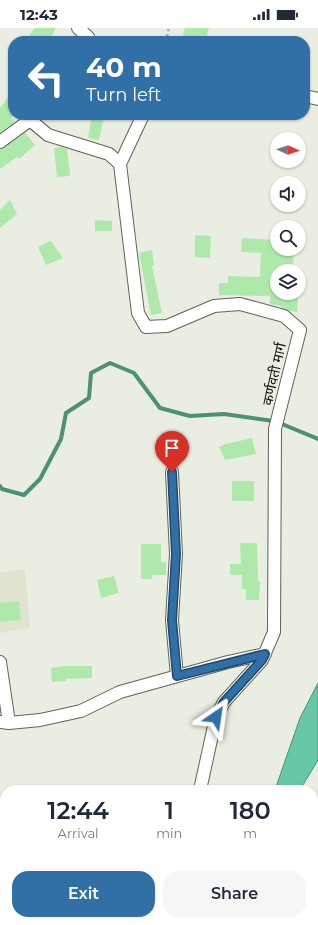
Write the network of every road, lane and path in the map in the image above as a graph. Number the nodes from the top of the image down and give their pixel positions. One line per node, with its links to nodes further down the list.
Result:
1 (78, 28): 2 (street)
2 (87, 36)
3 (30, 120): 6 (street)
4 (35, 120): 7 (street)
5 (140, 120): 7 (street)
6 (0, 142)
7 (120, 164): 9 (street, कर्णवती मार्ग)
8 (172, 472): 11 (street)
9 (265, 654): 11 (street); 13 (street, कर्णवती मार्ग)
10 (0, 662): 12 (street)
11 (177, 676): 12 (street)
12 (4, 723)
13 (201, 785)

